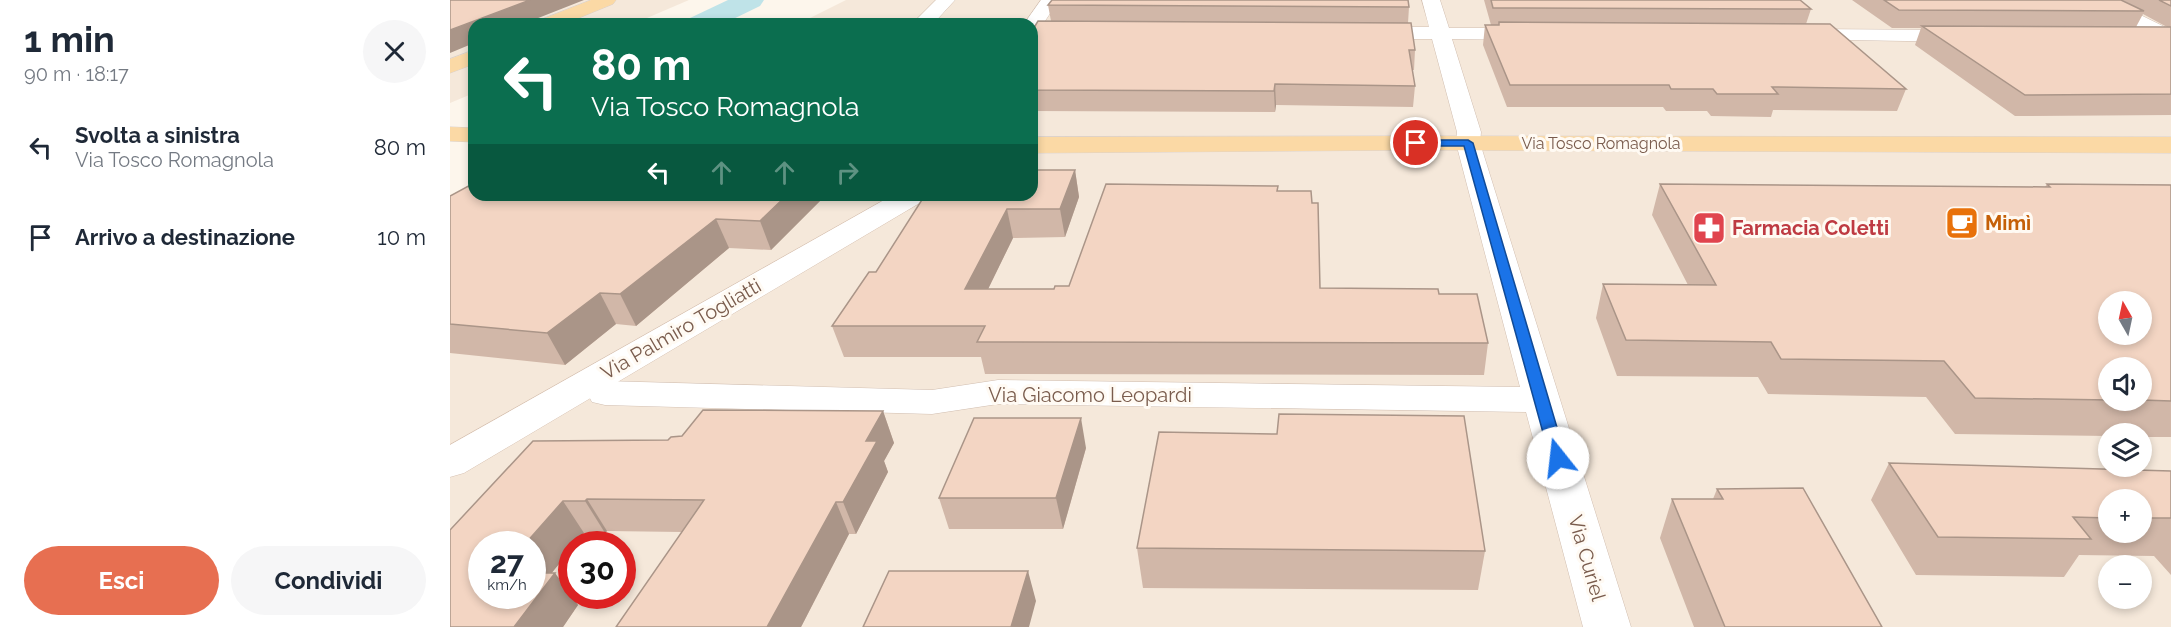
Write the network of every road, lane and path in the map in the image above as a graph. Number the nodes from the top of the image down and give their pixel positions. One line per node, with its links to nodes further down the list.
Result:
1 (607, 0): 6 (main road)
2 (946, 0): 7 (street)
3 (1050, 0): 8 (street)
4 (1431, 0): 12 (street, Via Curiel)
5 (2096, 0): 16 (street)
6 (562, 18)
7 (928, 18)
8 (1038, 18)
9 (1038, 32): 10 (street)
10 (1055, 32)
11 (1347, 33): 12 (street)
12 (1441, 33): 13 (street); 21 (street, Via Curiel)
13 (1543, 34)
14 (1779, 35): 15 (street)
15 (1981, 37)
16 (2123, 37)
17 (468, 59): 18 (main road)
18 (450, 67)
19 (450, 134): 20 (main road)
20 (468, 135)
21 (1468, 143): 22 (main road, Via Tosco Romagnola); 23 (main road, Via Tosco Romagnola); 26 (street, Via Curiel)
22 (1038, 145)
23 (2171, 146)
24 (903, 201): 27 (street, Via Palmiro Togliatti)
25 (605, 393): 26 (street, Via Giacomo Leopardi)
26 (1541, 400): 28 (street, Via Curiel)
27 (450, 463)
28 (1607, 627)

